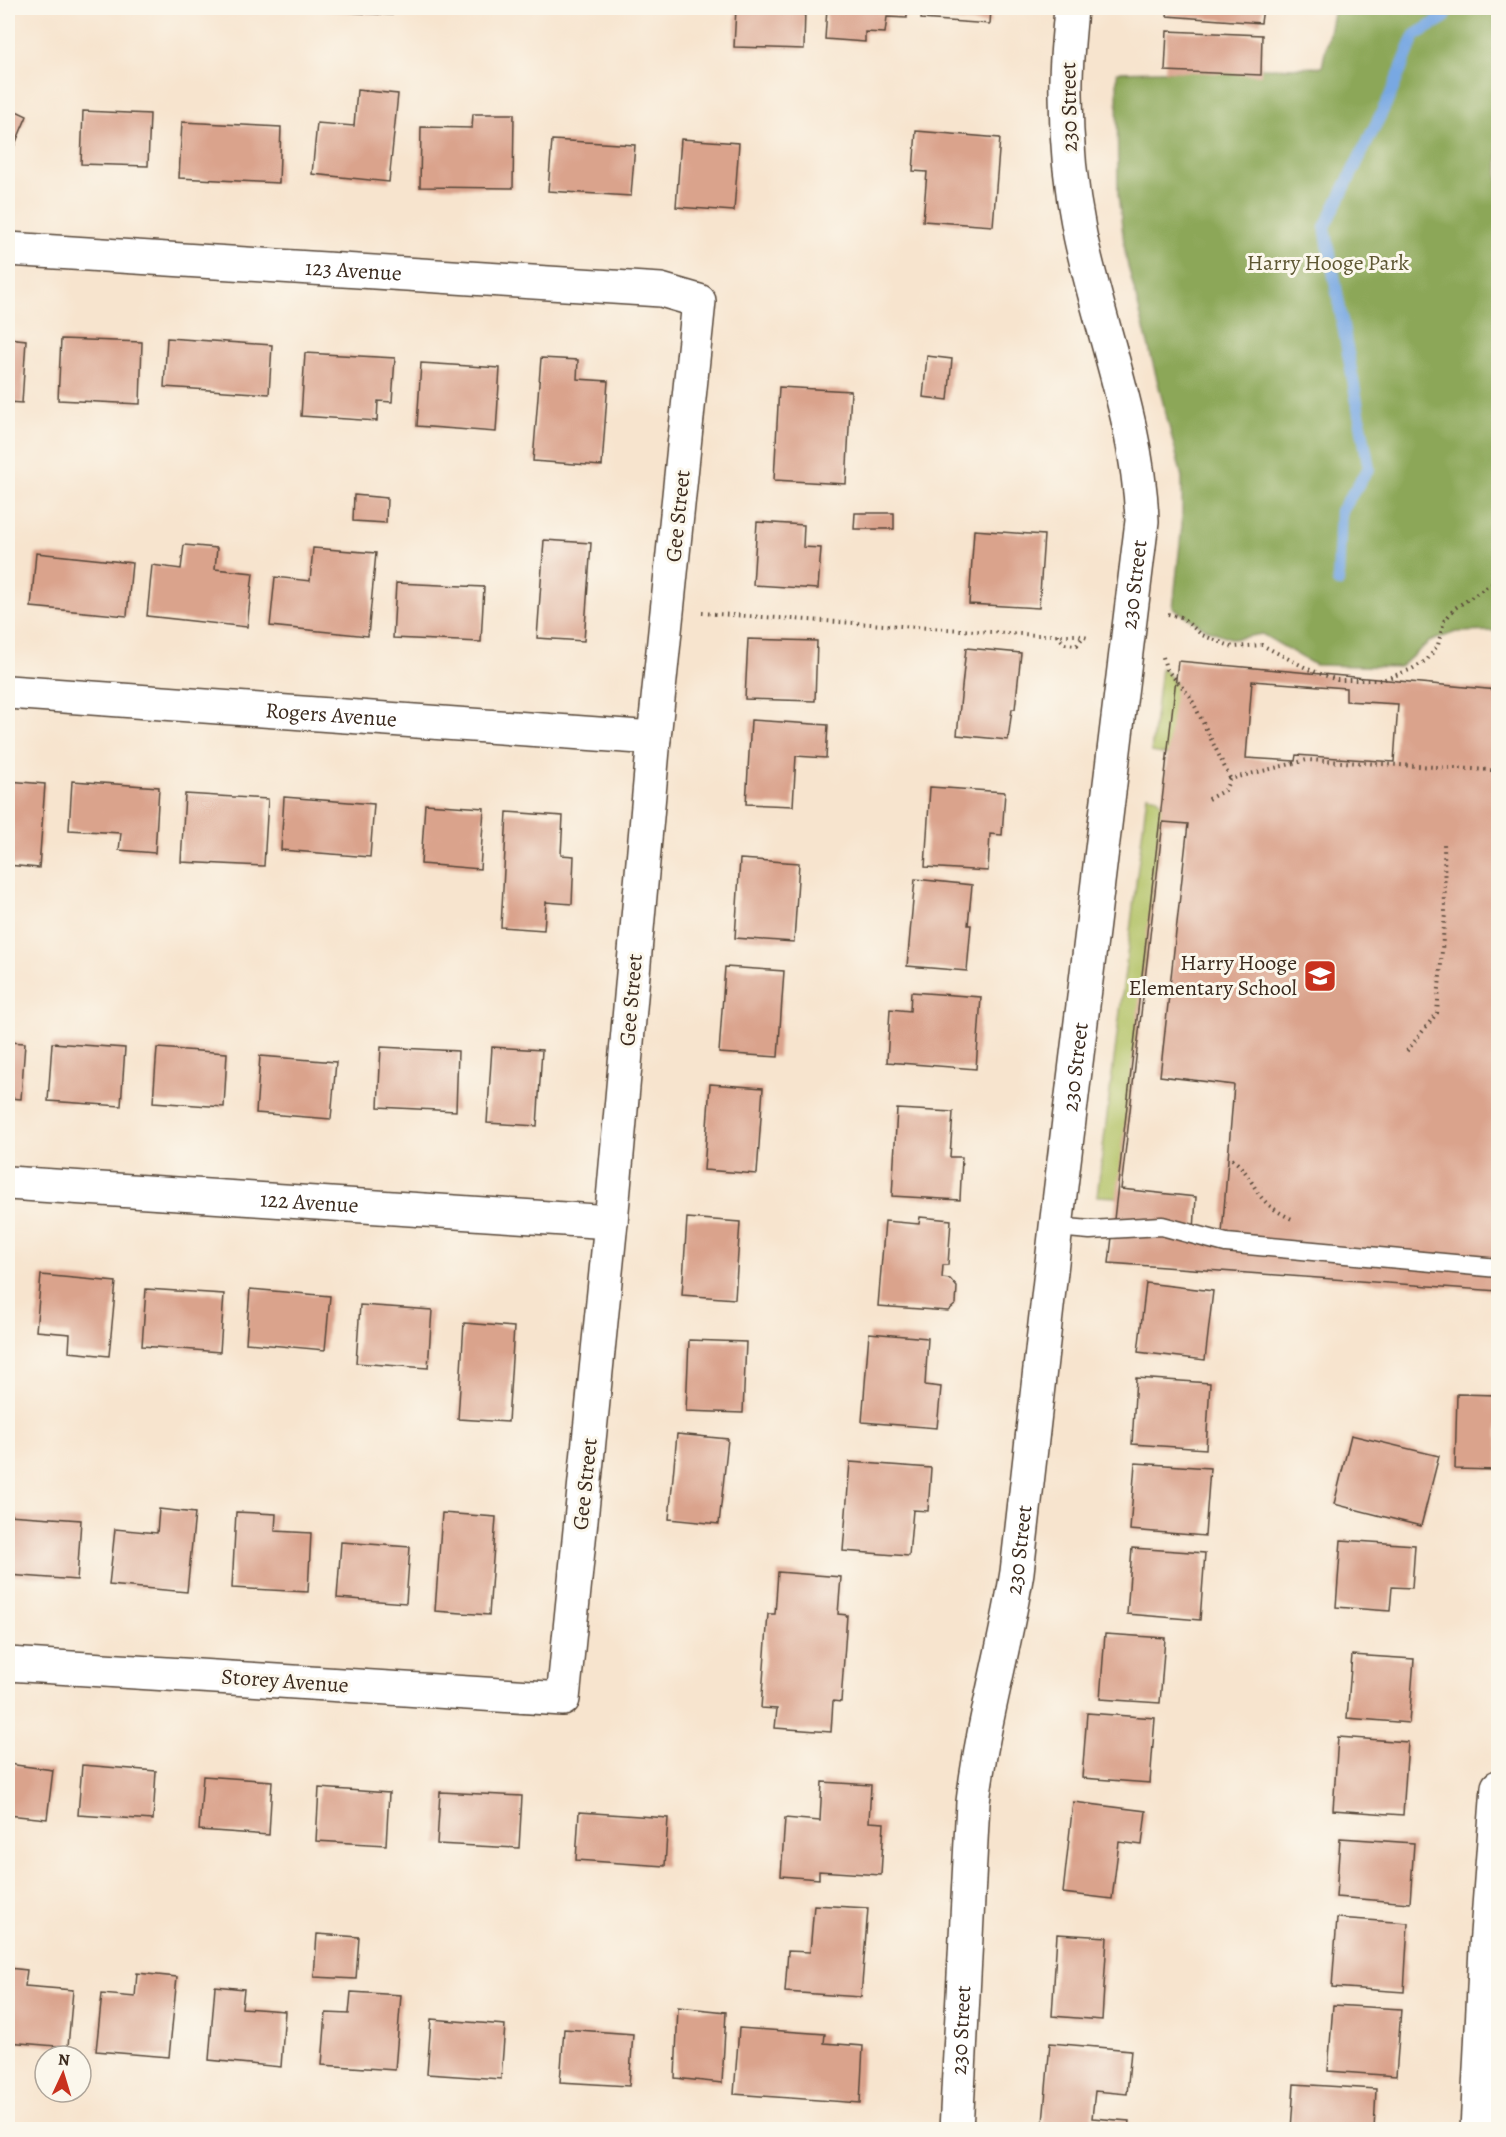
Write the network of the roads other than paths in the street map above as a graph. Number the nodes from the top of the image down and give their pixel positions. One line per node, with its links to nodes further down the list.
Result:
1 (1071, 8): 8 (street, 230 Street)
2 (8, 249): 3 (street, 123 Avenue)
3 (699, 301): 5 (street, Gee Street)
4 (8, 692): 5 (street, Rogers Avenue)
5 (654, 738): 7 (street, Gee Street)
6 (8, 1183): 7 (street, 122 Avenue)
7 (611, 1222): 11 (street, Gee Street)
8 (1056, 1227): 9 (lane); 13 (street, 230 Street)
9 (1498, 1268)
10 (8, 1664): 11 (street, Storey Avenue)
11 (563, 1699)
12 (1498, 1787): 14 (street)
13 (956, 2130)
14 (1477, 2130)

